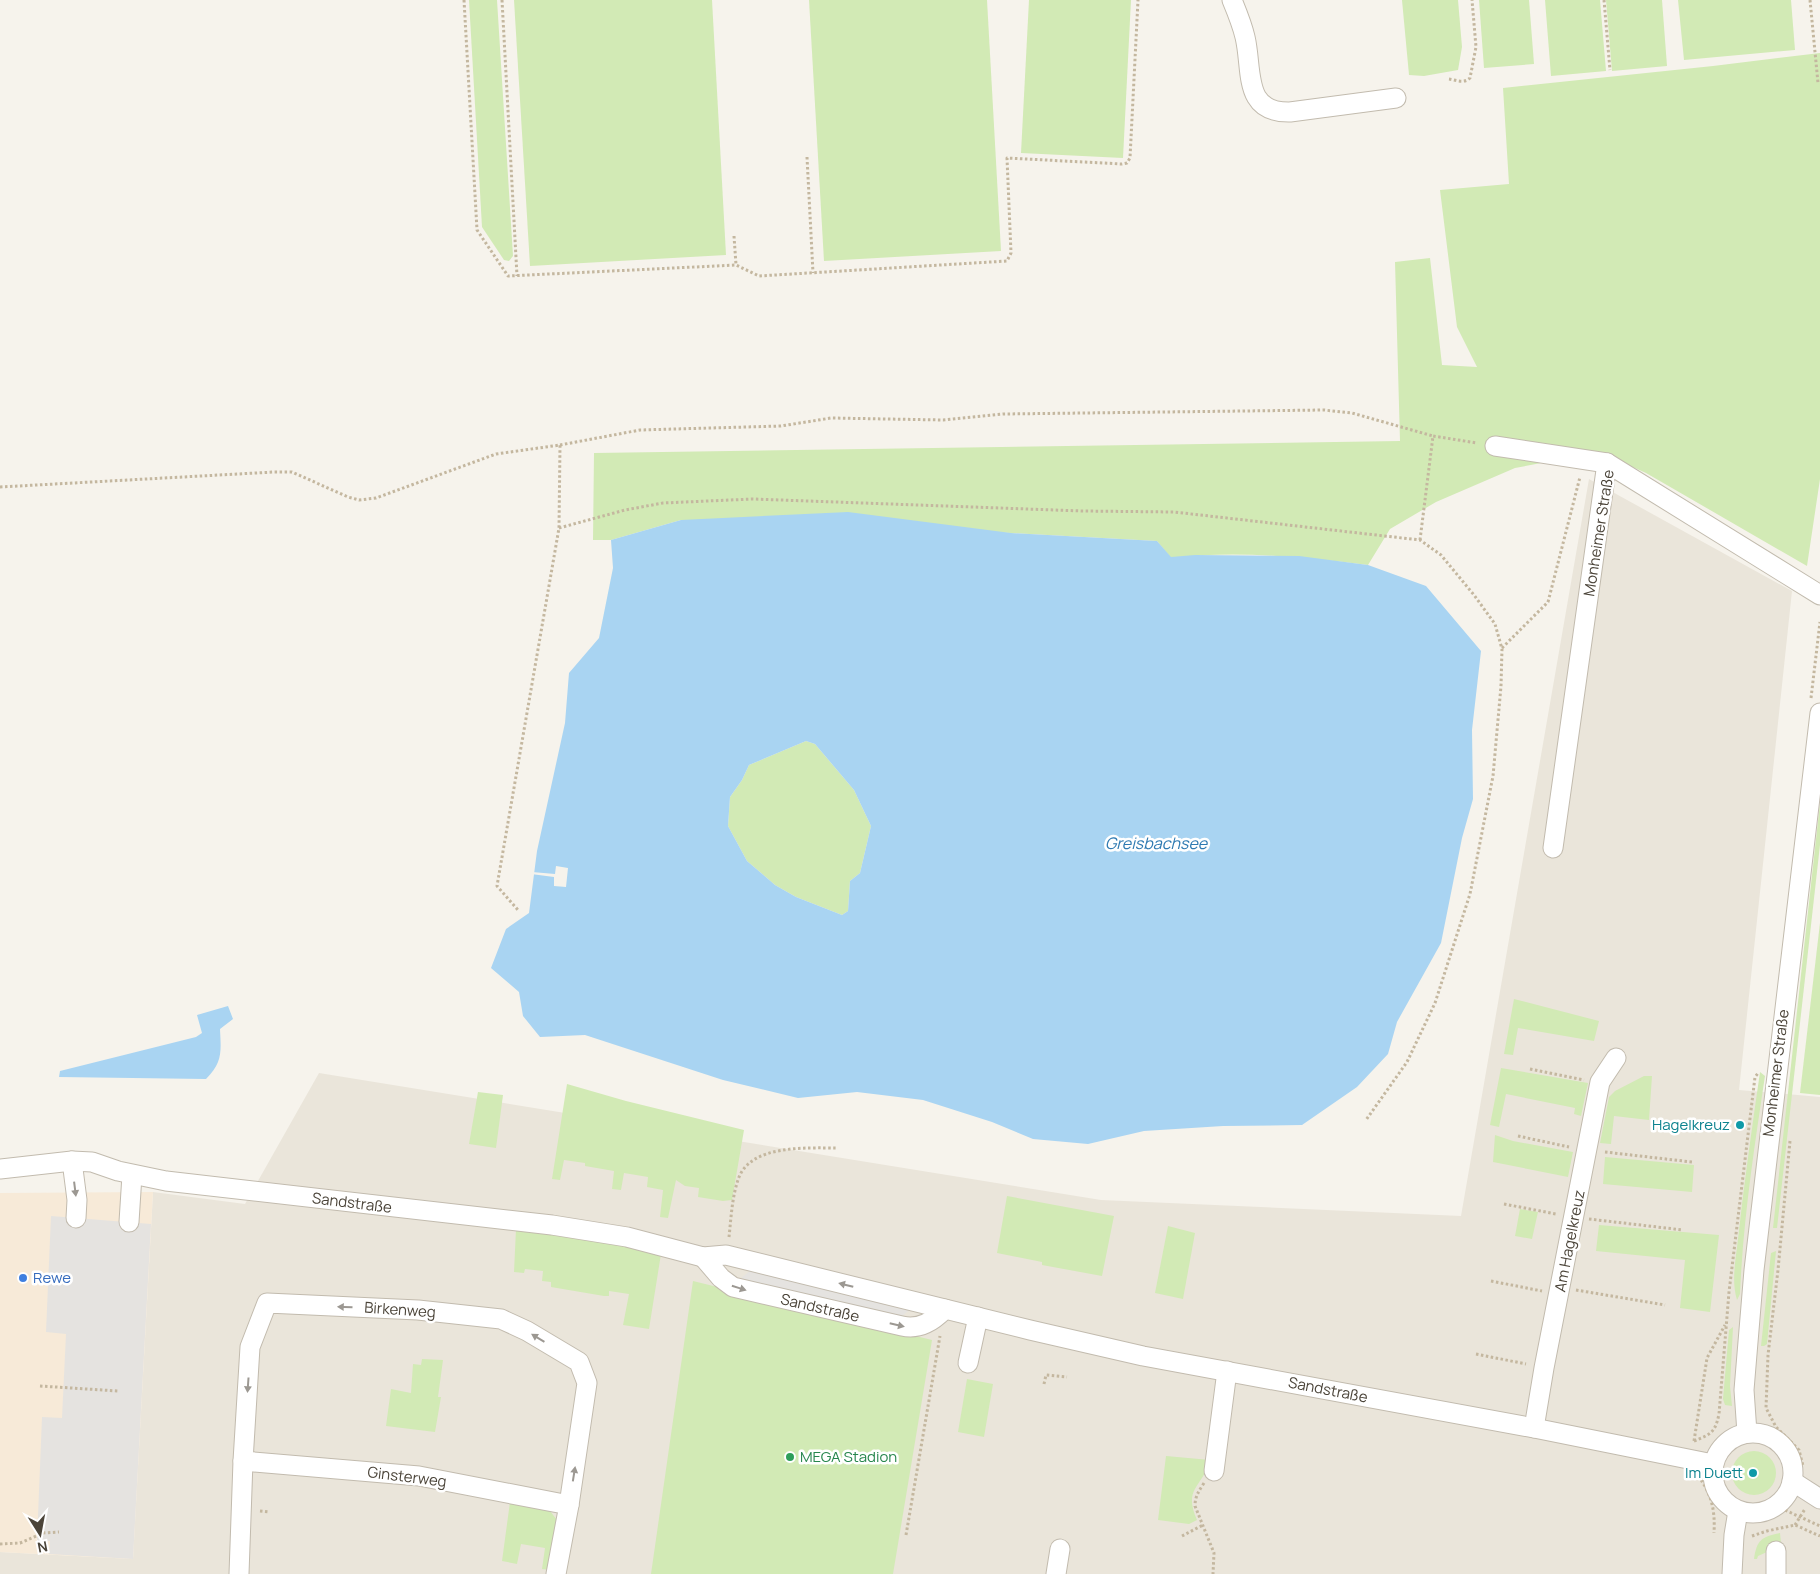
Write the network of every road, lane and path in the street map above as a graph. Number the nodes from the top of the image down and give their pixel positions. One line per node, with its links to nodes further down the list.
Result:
1 (464, 0): 16 (path)
2 (502, 0): 16 (path)
3 (1138, 0): 15 (path)
4 (1232, 0): 11 (street)
5 (1472, 0): 9 (path)
6 (1604, 0): 8 (path)
7 (1810, 0): 10 (path)
8 (1610, 70)
9 (1449, 79)
10 (1818, 83)
11 (1396, 98)
12 (808, 157): 15 (path)
13 (734, 236): 14 (path)
14 (736, 265): 15 (path); 16 (path)
15 (813, 273)
16 (517, 276)
17 (1433, 436): 18 (path); 19 (path); 24 (path)
18 (560, 446): 22 (path); 23 (path)
19 (1495, 446): 20 (street)
20 (1585, 460): 21 (street); 26 (path)
21 (1607, 463): 25 (street, Monheimer Straße); 28 (street, Monheimer Straße)
22 (0, 488)
23 (559, 528): 24 (path); 29 (path)
24 (1420, 540): 26 (path)
25 (1820, 596)
26 (1502, 649): 33 (path)
27 (1820, 713): 65 (street, Monheimer Straße)
28 (1553, 848)
29 (518, 910)
30 (1616, 1058): 37 (street, Am Hagelkreuz)
31 (1530, 1069): 32 (path)
32 (1585, 1080)
33 (1366, 1120)
34 (1790, 1134): 70 (path)
35 (1518, 1136): 37 (path)
36 (838, 1148): 47 (path)
37 (1587, 1150): 39 (path); 44 (street, Am Hagelkreuz)
38 (72, 1161): 40 (street, Sandstraße); 41 (street, Sandstraße); 43 (street, one-way to 43)
39 (1692, 1162)
40 (0, 1169)
41 (132, 1175): 45 (street); 48 (street, Sandstraße)
42 (1504, 1204): 44 (path)
43 (76, 1218)
44 (1574, 1218): 46 (path); 50 (street, Am Hagelkreuz)
45 (128, 1222)
46 (1683, 1230)
47 (726, 1255): 48 (street, Sandstraße); 53 (street, Sandstraße, one-way to 47)
48 (703, 1257): 53 (street, Sandstraße, one-way to 53)
49 (1491, 1281): 50 (path)
50 (1560, 1291): 52 (path); 58 (street, Am Hagelkreuz)
51 (1729, 1292): 55 (path)
52 (1664, 1305)
53 (945, 1309): 54 (street, Sandstraße); 79 (path)
54 (978, 1317): 57 (street); 59 (street, Sandstraße)
55 (1726, 1322): 55 (path)
56 (1476, 1354): 58 (path)
57 (968, 1363)
58 (1544, 1368): 64 (street, Am Hagelkreuz)
59 (1227, 1371): 64 (street, Sandstraße); 68 (street)
60 (1067, 1377): 61 (path)
61 (1044, 1384)
62 (40, 1386): 63 (path)
63 (118, 1391)
64 (1534, 1428): 67 (street, Sandstraße)
65 (1747, 1433): 67 (street); 70 (street)
66 (242, 1461): 72 (street, Ginsterweg); 72 (street, Birkenweg, one-way to 66); 86 (street, Birkenweg)
67 (1713, 1464): 74 (street)
68 (1214, 1472): 75 (path)
69 (1698, 1476): 78 (path)
70 (1799, 1476): 71 (street); 73 (street)
71 (1820, 1499)
72 (569, 1505): 87 (street, Birkenweg)
73 (1776, 1506): 74 (street); 76 (path)
74 (1738, 1511): 90 (street)
75 (1203, 1525): 80 (path); 89 (path)
76 (1820, 1526)
77 (59, 1532): 83 (path)
78 (1714, 1534)
79 (906, 1535)
80 (1182, 1536)
81 (1754, 1536): 82 (path)
82 (1820, 1536)
83 (0, 1544)
84 (1060, 1549): 88 (street)
85 (1776, 1551): 91 (street)
86 (239, 1574)
87 (556, 1574)
88 (1056, 1574)
89 (1213, 1574)
90 (1732, 1574)
91 (1776, 1574)

